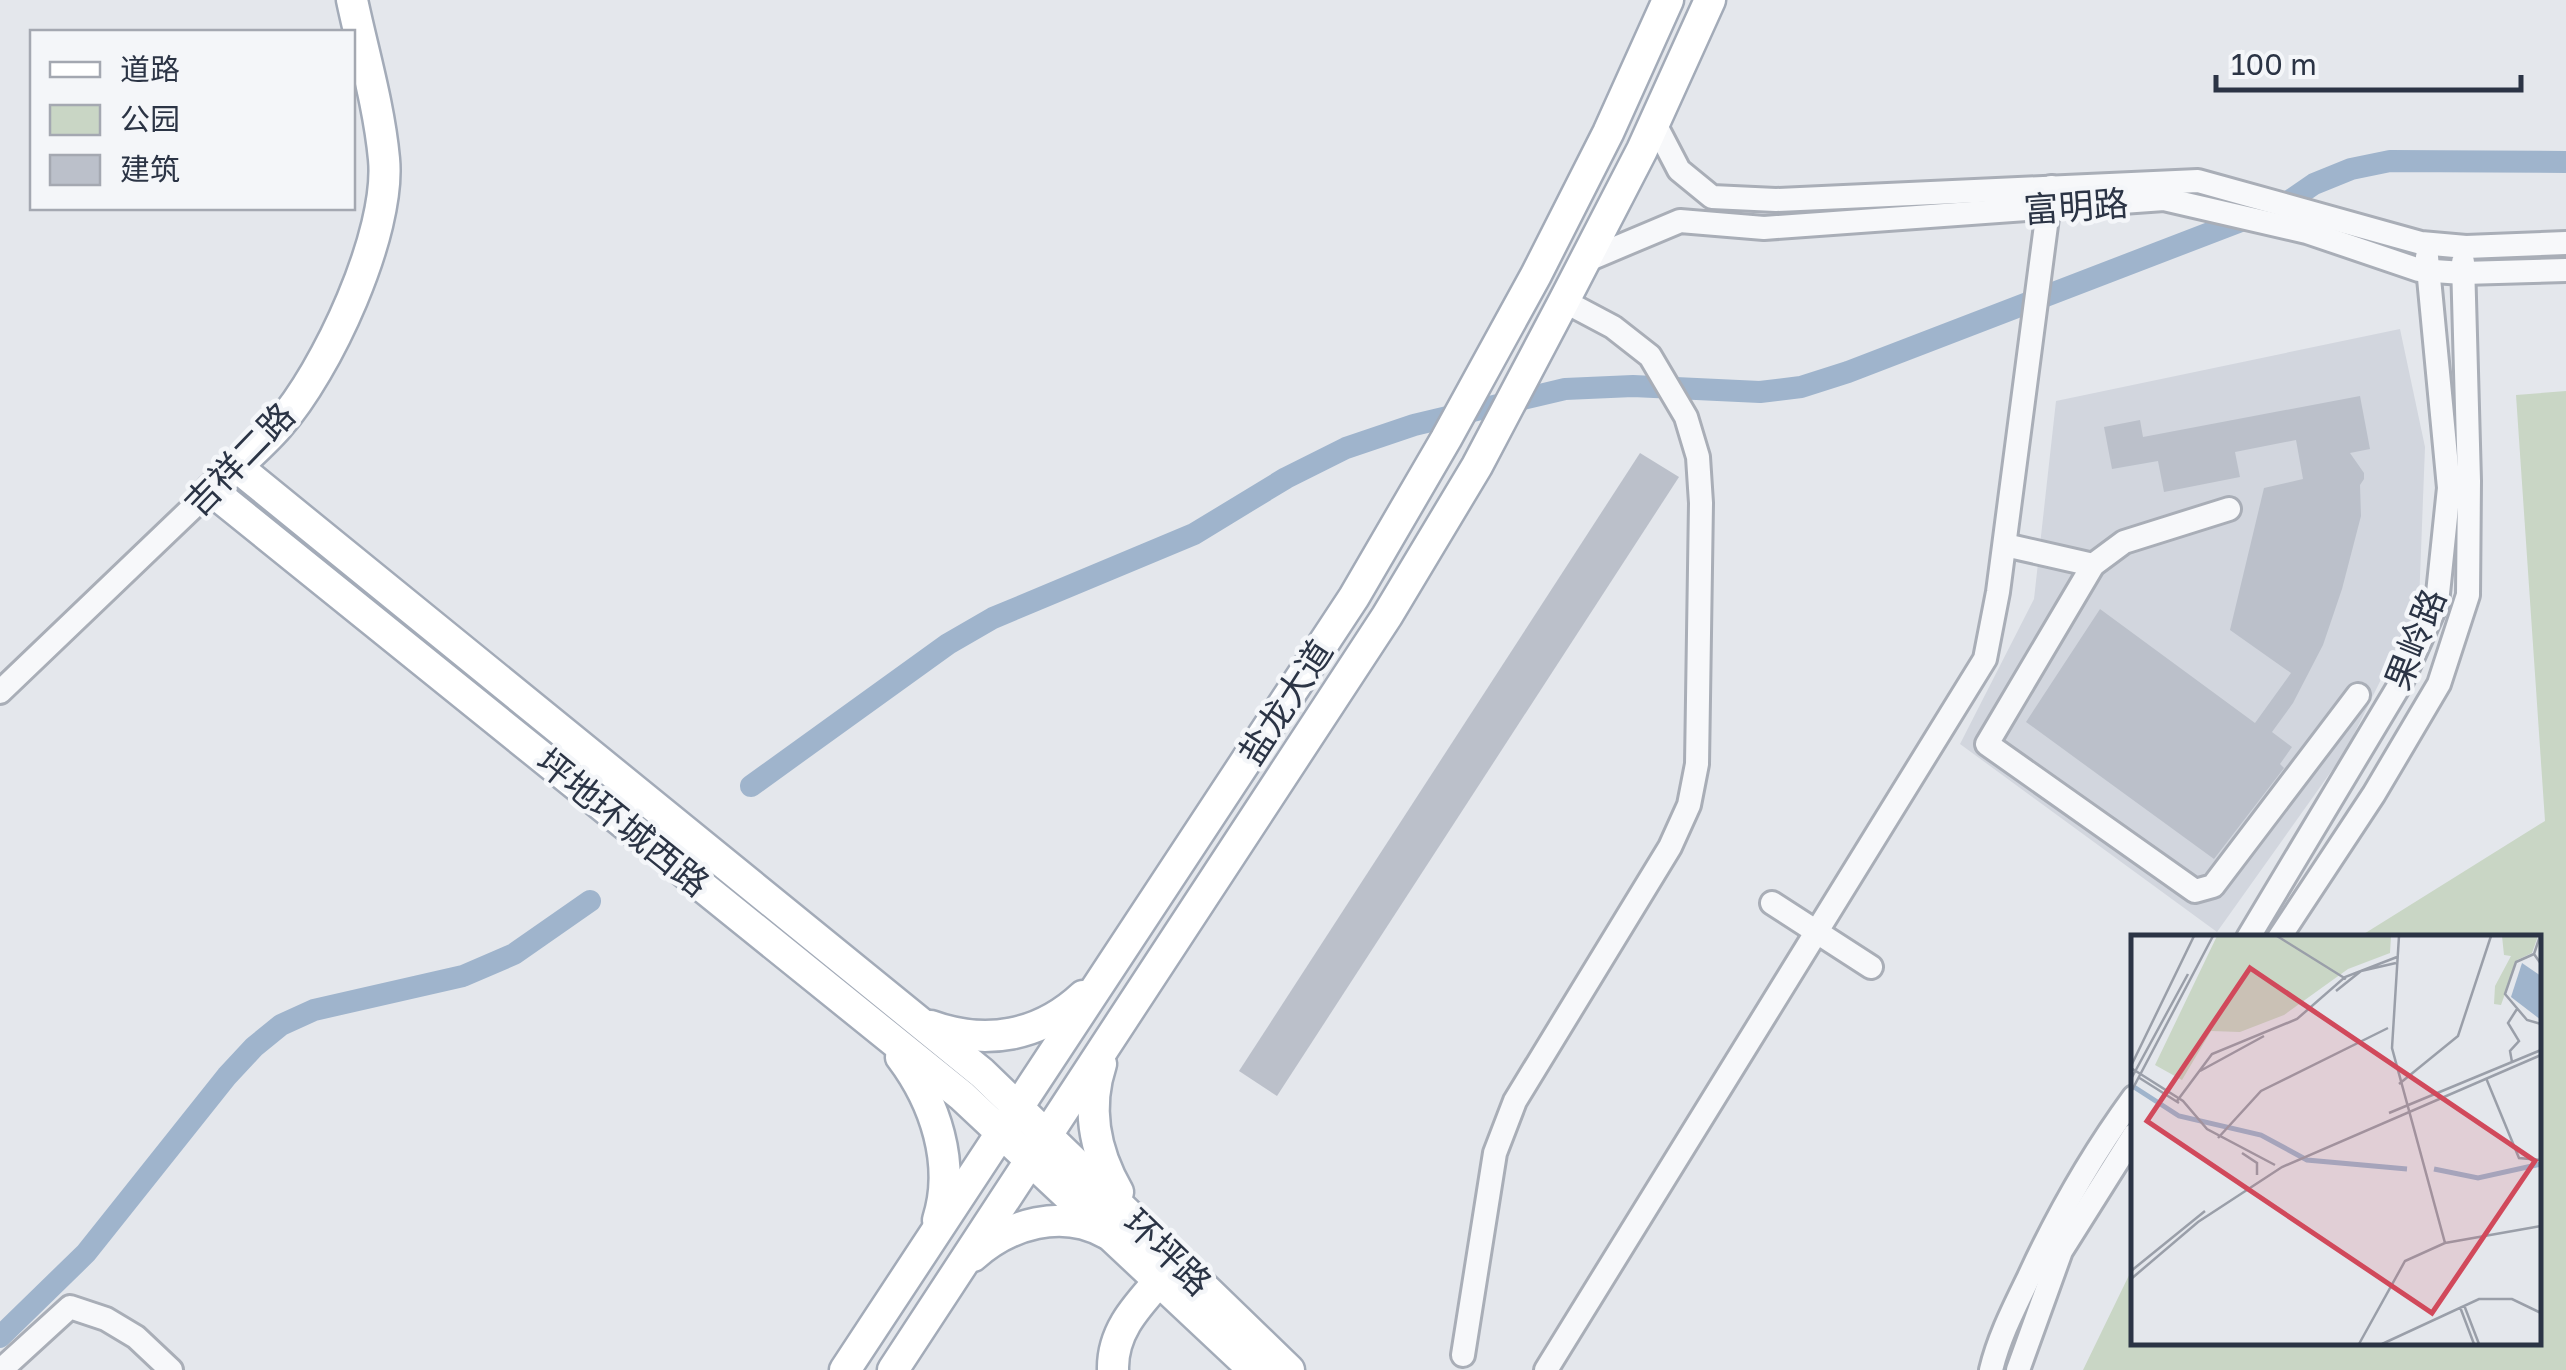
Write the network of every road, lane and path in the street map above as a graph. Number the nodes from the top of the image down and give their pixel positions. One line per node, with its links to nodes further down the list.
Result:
1 (352, 0): 14 (main road, 吉祥二路)
2 (1668, 0): 26 (main road, 盐龙大道)
3 (1710, 0): 4 (main road, 盐龙大道)
4 (1654, 122): 5 (street, 富明路); 9 (main road, 盐龙大道)
5 (2051, 198): 7 (street, 富明路); 9 (street, 富明路); 10 (street, 富明路); 17 (street)
6 (2566, 243): 8 (street, 富明路)
7 (2426, 244): 8 (street, 富明路); 10 (street, 果岭路)
8 (2462, 246): 12 (street, 果岭路)
9 (1585, 260): 13 (main road, 盐龙大道)
10 (2428, 270): 12 (street, 富明路); 23 (street, 果岭路)
11 (2566, 270): 12 (street, 富明路)
12 (2463, 273): 24 (street, 果岭路)
13 (1564, 301): 29 (main road, 盐龙大道); 38 (street)
14 (236, 466): 15 (main road, 吉祥二路); 27 (main road, 坪地环城西路)
15 (211, 490): 19 (street, 吉祥二路); 28 (main road, 坪地环城西路)
16 (2228, 508): 18 (street)
17 (2005, 545): 18 (street); 22 (street)
18 (2093, 565): 20 (street)
19 (0, 692)
20 (2358, 695)
21 (1772, 903): 22 (street)
22 (1816, 933): 25 (street); 46 (street)
23 (2250, 935)
24 (2281, 935)
25 (1871, 967)
26 (1104, 978): 27 (main road); 31 (main road, 盐龙大道)
27 (918, 1021): 31 (main road, 坪地环城西路)
28 (881, 1030): 31 (main road, 坪地环城西路); 35 (main road)
29 (1108, 1042): 33 (main road, 盐龙大道); 34 (main road)
30 (2131, 1101): 47 (street)
31 (1010, 1120): 33 (main road, 坪地环城西路); 35 (main road, 盐龙大道)
32 (2131, 1140): 48 (street)
33 (1039, 1147): 34 (main road, 环坪路); 36 (main road, 盐龙大道)
34 (1129, 1232): 36 (main road); 37 (main road, 环坪路)
35 (932, 1239): 41 (main road, 盐龙大道)
36 (960, 1268): 42 (main road, 盐龙大道)
37 (1169, 1270): 43 (main road); 44 (main road, 环坪路); 45 (main road, 环坪路)
38 (1463, 1355)
39 (1, 1370): 40 (street)
40 (171, 1370)
41 (845, 1370)
42 (892, 1370)
43 (1113, 1370)
44 (1254, 1370)
45 (1289, 1370)
46 (1546, 1370)
47 (1991, 1370)
48 (2018, 1370)

